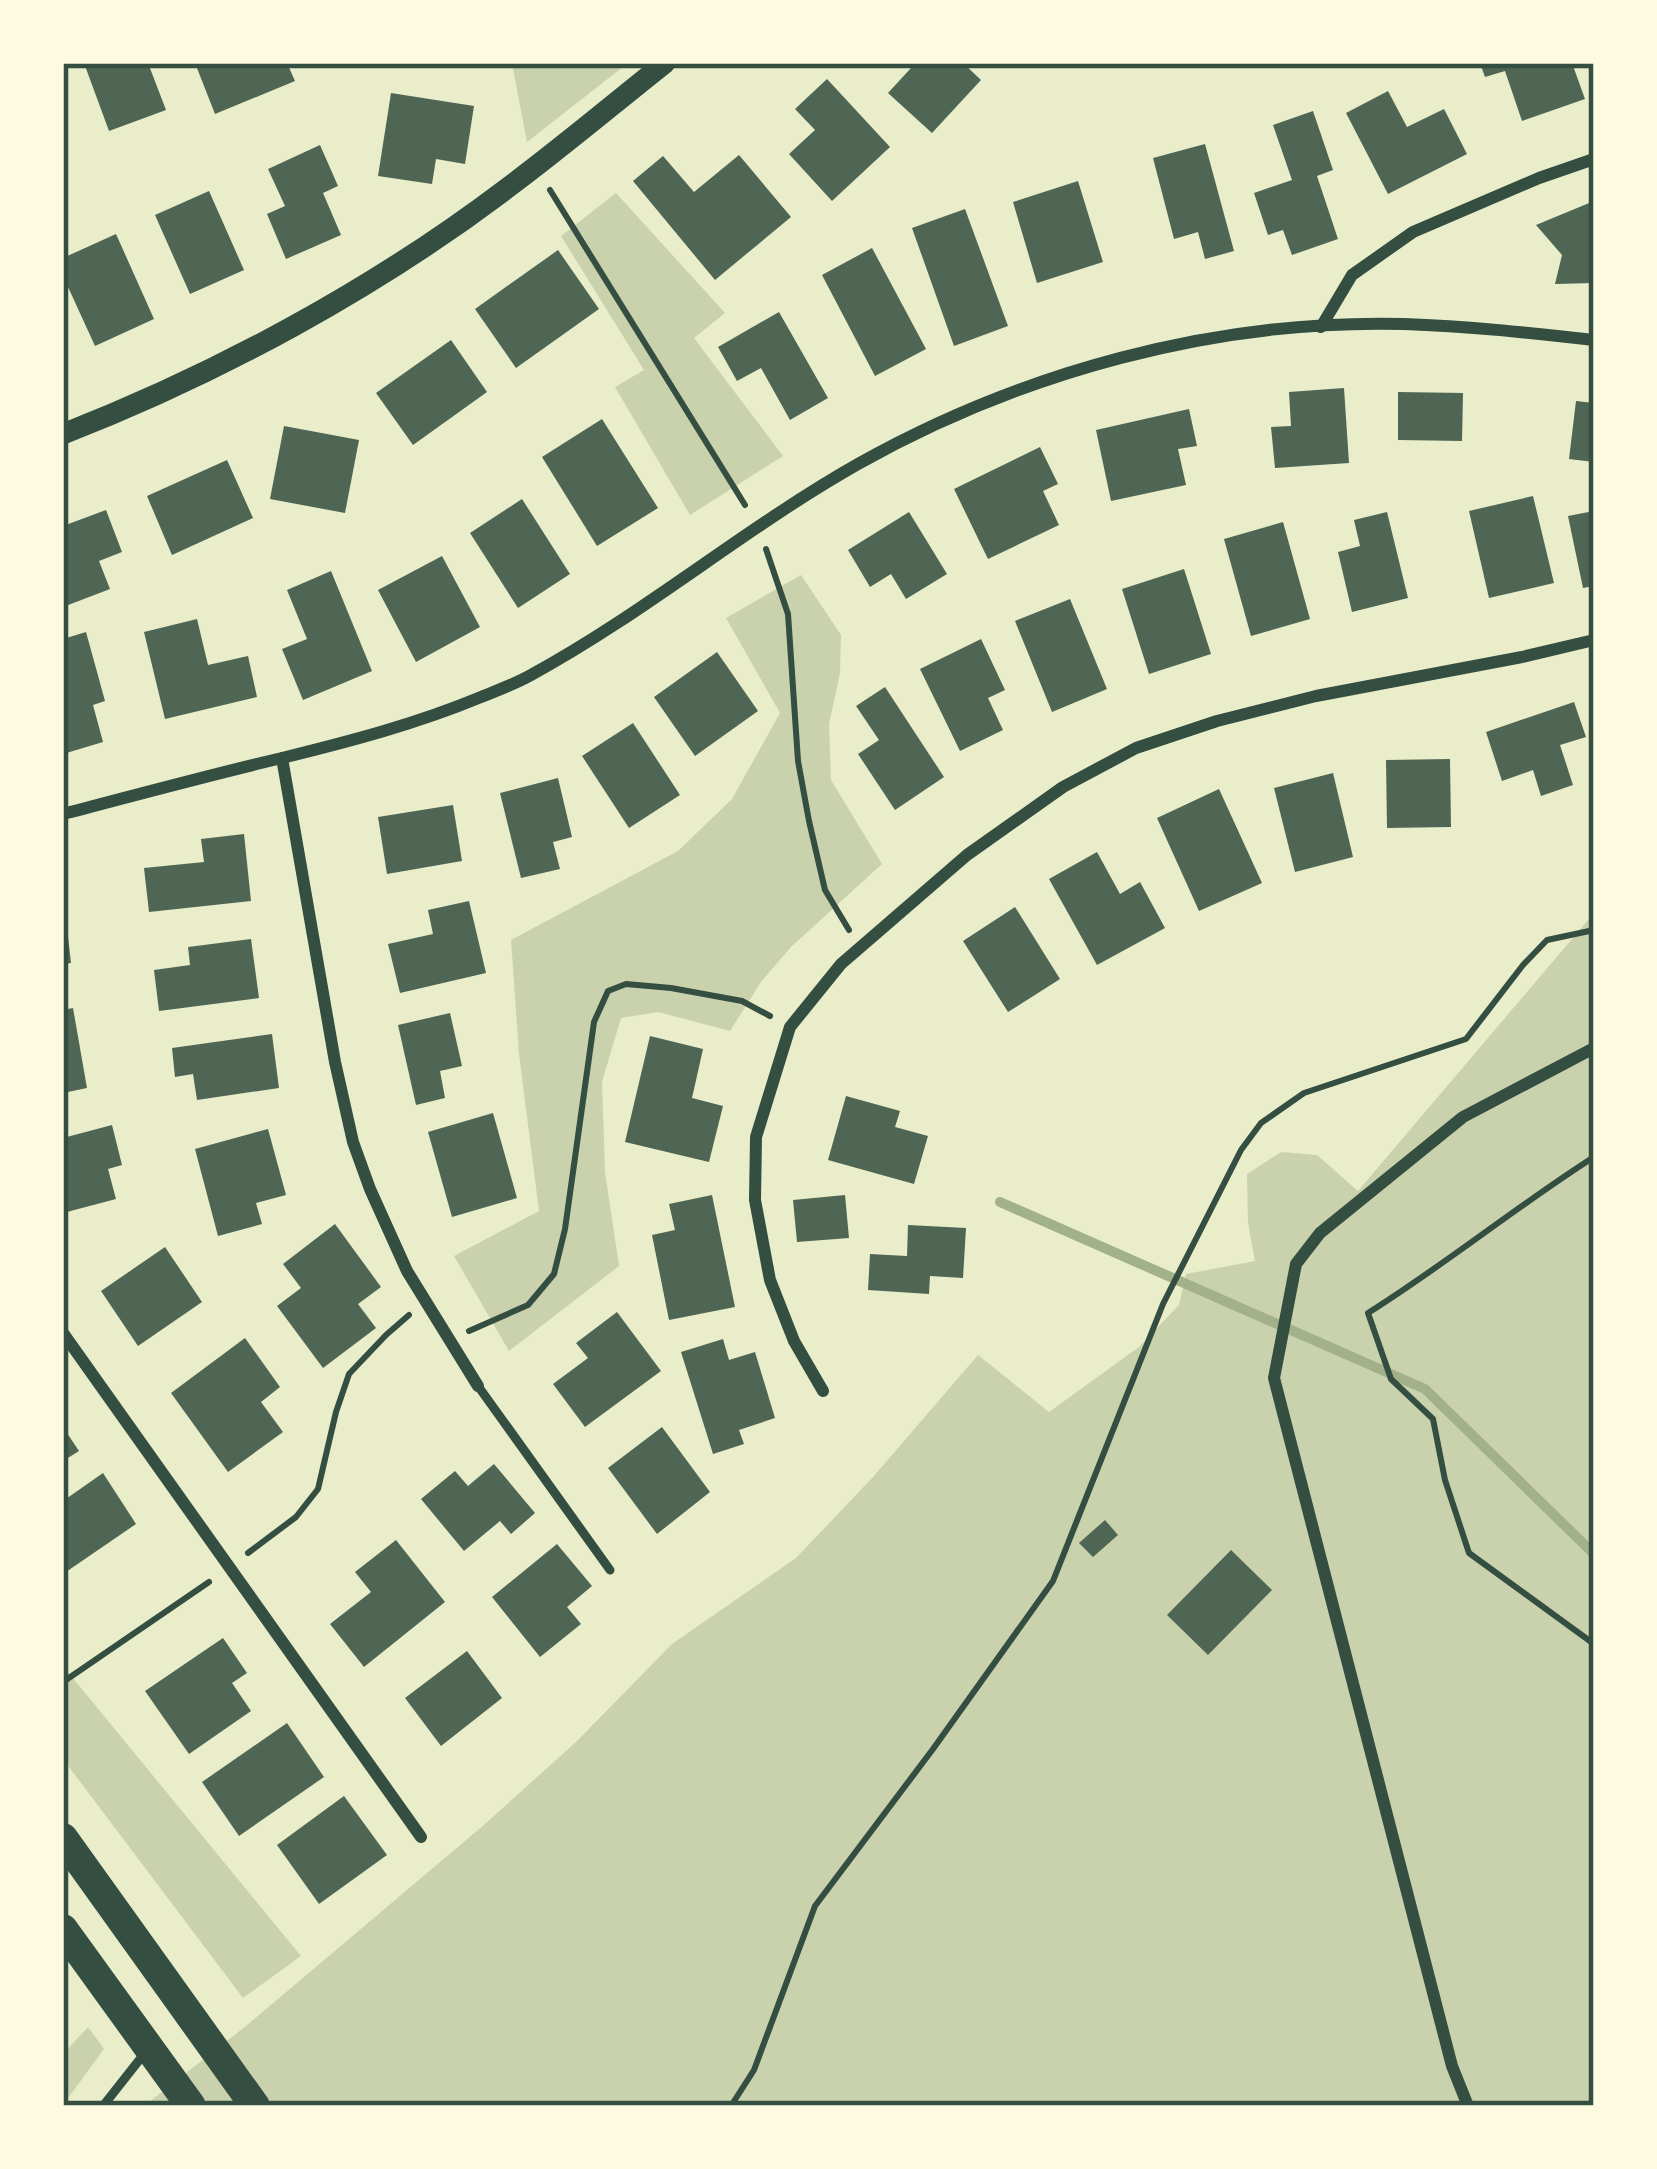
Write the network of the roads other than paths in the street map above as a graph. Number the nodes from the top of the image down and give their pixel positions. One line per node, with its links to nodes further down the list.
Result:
1 (665, 63): 5 (street)
2 (1594, 159): 3 (street)
3 (1321, 327): 4 (street); 7 (street)
4 (1594, 340)
5 (63, 434)
6 (1594, 640): 12 (street)
7 (282, 758): 8 (street); 11 (street)
8 (63, 814)
9 (1594, 1048): 21 (street)
10 (63, 1333): 14 (street)
11 (478, 1386): 13 (lane)
12 (824, 1391)
13 (610, 1570)
14 (421, 1837)
15 (63, 1838): 20 (main road)
16 (63, 1928): 17 (main road)
17 (149, 2048): 18 (lane); 19 (main road)
18 (103, 2106)
19 (191, 2106)
20 (255, 2106)
21 (1468, 2106)

